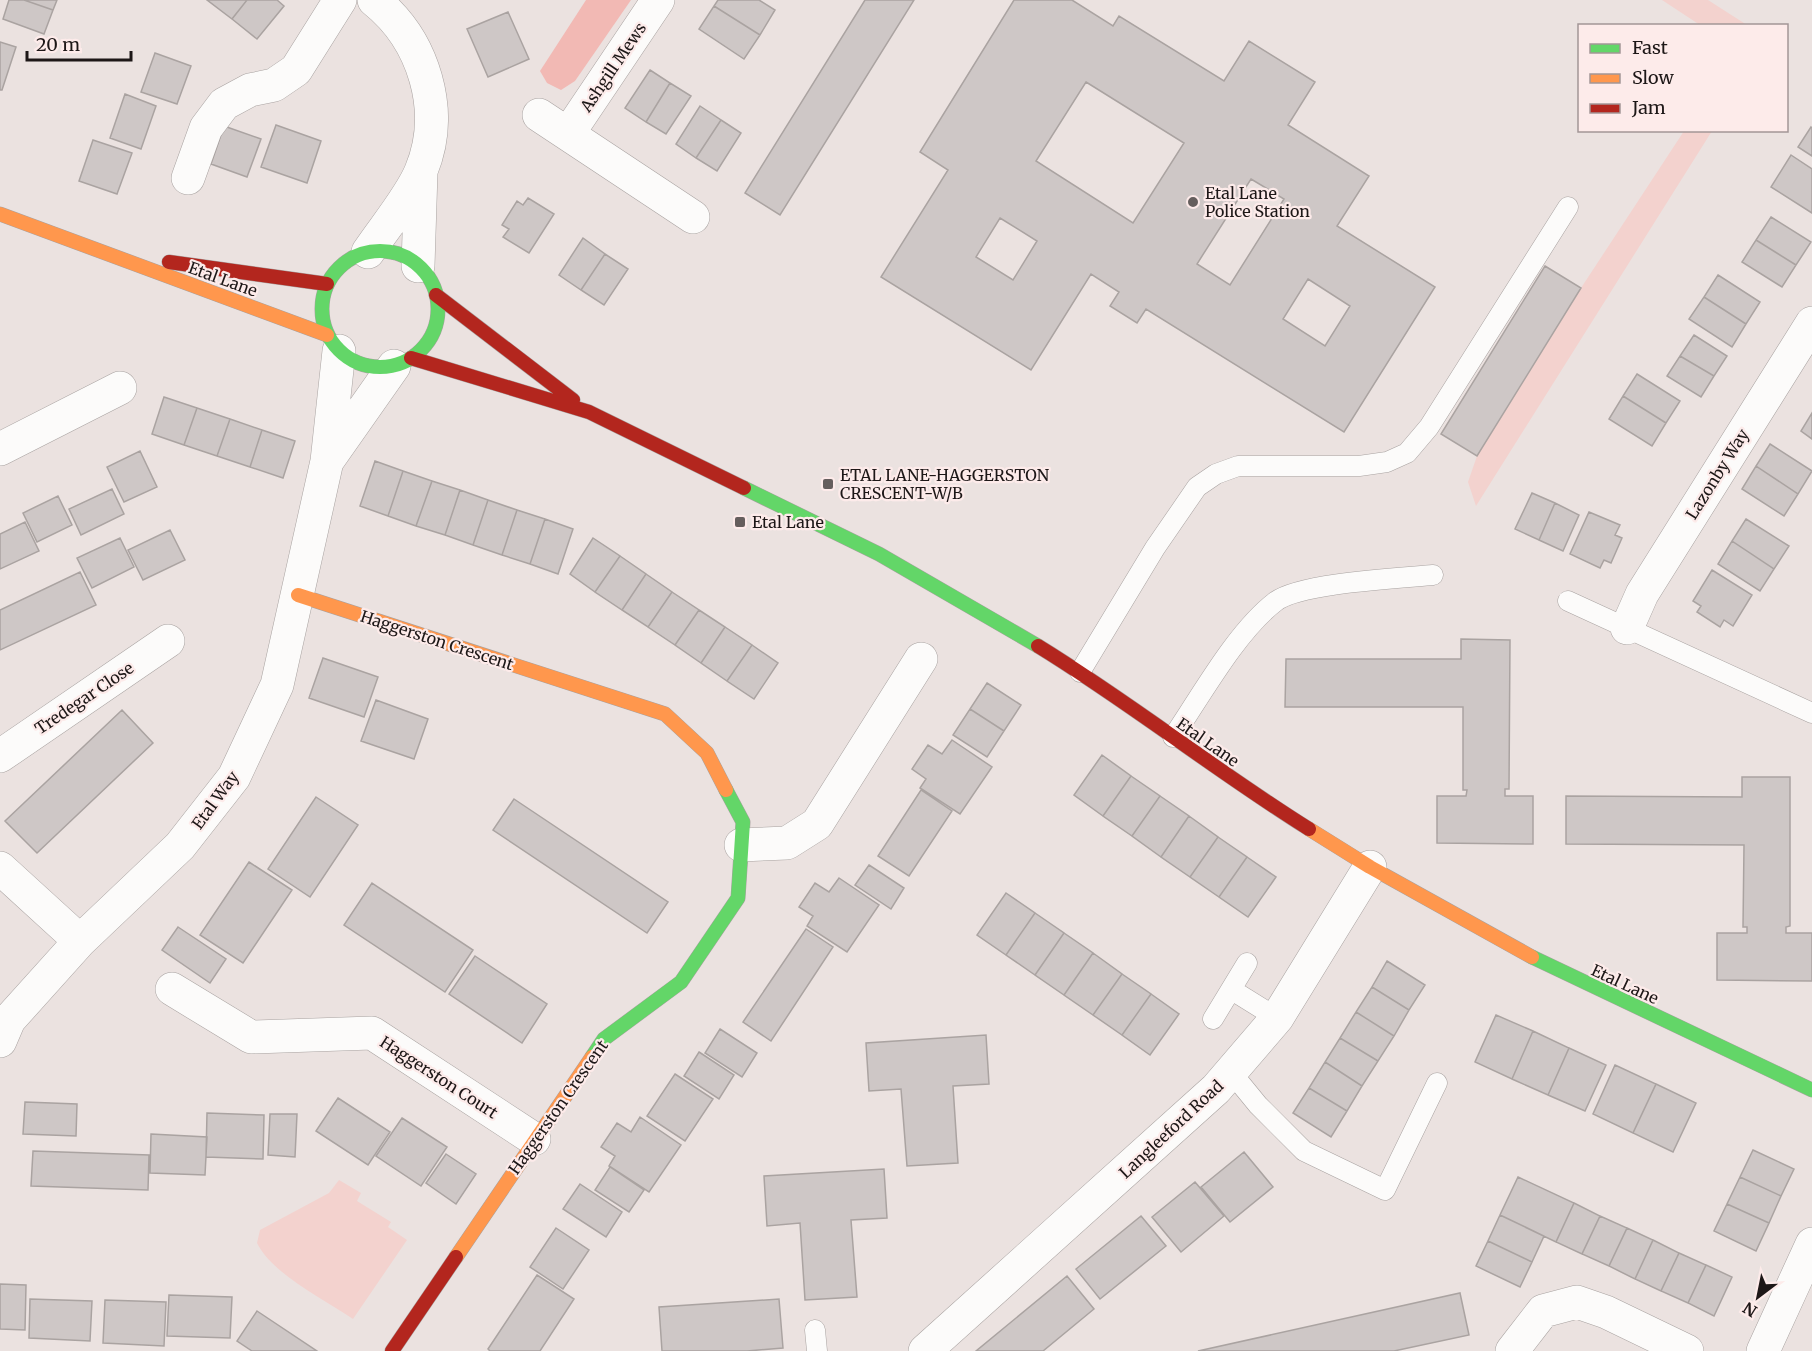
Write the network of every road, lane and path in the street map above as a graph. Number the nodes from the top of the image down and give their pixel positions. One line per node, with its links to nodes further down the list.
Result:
1 (340, 0): 7 (street)
2 (374, 0): 6 (street)
3 (658, 0): 5 (street, Ashgill Mews)
4 (539, 114): 5 (street)
5 (568, 134): 10 (street)
6 (420, 172): 11 (street); 13 (street)
7 (188, 178)
8 (1568, 207): 29 (lane)
9 (0, 214): 12 (street, Etal Lane)
10 (693, 217)
11 (368, 252): 13 (street); 14 (street)
12 (108, 253): 14 (street, Etal Lane); 17 (street, Etal Lane)
13 (418, 266): 15 (street)
14 (327, 284): 17 (street)
15 (436, 295): 18 (street); 20 (street, Etal Lane)
16 (1812, 323): 26 (street, Lazonby Way)
17 (333, 343): 18 (street); 22 (street, Etal Way)
18 (402, 362): 20 (street, Etal Lane); 22 (street, Etal Way)
19 (120, 388): 21 (street)
20 (589, 412): 29 (street, Etal Lane)
21 (0, 449)
22 (327, 461): 24 (street, Etal Way)
23 (1433, 575): 31 (lane)
24 (298, 595): 33 (street, Haggerston Crescent); 36 (street, Etal Way)
25 (1568, 601): 26 (lane)
26 (1627, 628): 30 (lane)
27 (168, 641): 32 (street, Tredegar Close)
28 (921, 659): 33 (street)
29 (1080, 672): 31 (street, Etal Lane)
30 (1812, 713)
31 (1173, 737): 34 (street, Etal Lane)
32 (0, 756)
33 (741, 845): 46 (street, Haggerston Crescent)
34 (1370, 867): 40 (street, Langleeford Road); 45 (street, Etal Lane)
35 (0, 868): 36 (street)
36 (80, 941): 42 (street, Etal Way)
37 (1247, 963): 39 (lane)
38 (172, 989): 46 (street, Haggerston Court)
39 (1232, 990): 40 (lane); 41 (lane)
40 (1277, 1018): 43 (street, Langleeford Road)
41 (1213, 1019)
42 (0, 1041)
43 (1231, 1072): 44 (lane); 51 (street, Langleeford Road)
44 (1437, 1083)
45 (1812, 1090)
46 (534, 1139): 49 (street, Haggerston Crescent)
47 (1812, 1244): 54 (street)
48 (815, 1329): 50 (lane)
49 (392, 1351)
50 (816, 1351)
51 (925, 1351)
52 (1512, 1351): 53 (street)
53 (1687, 1351)
54 (1763, 1351)

